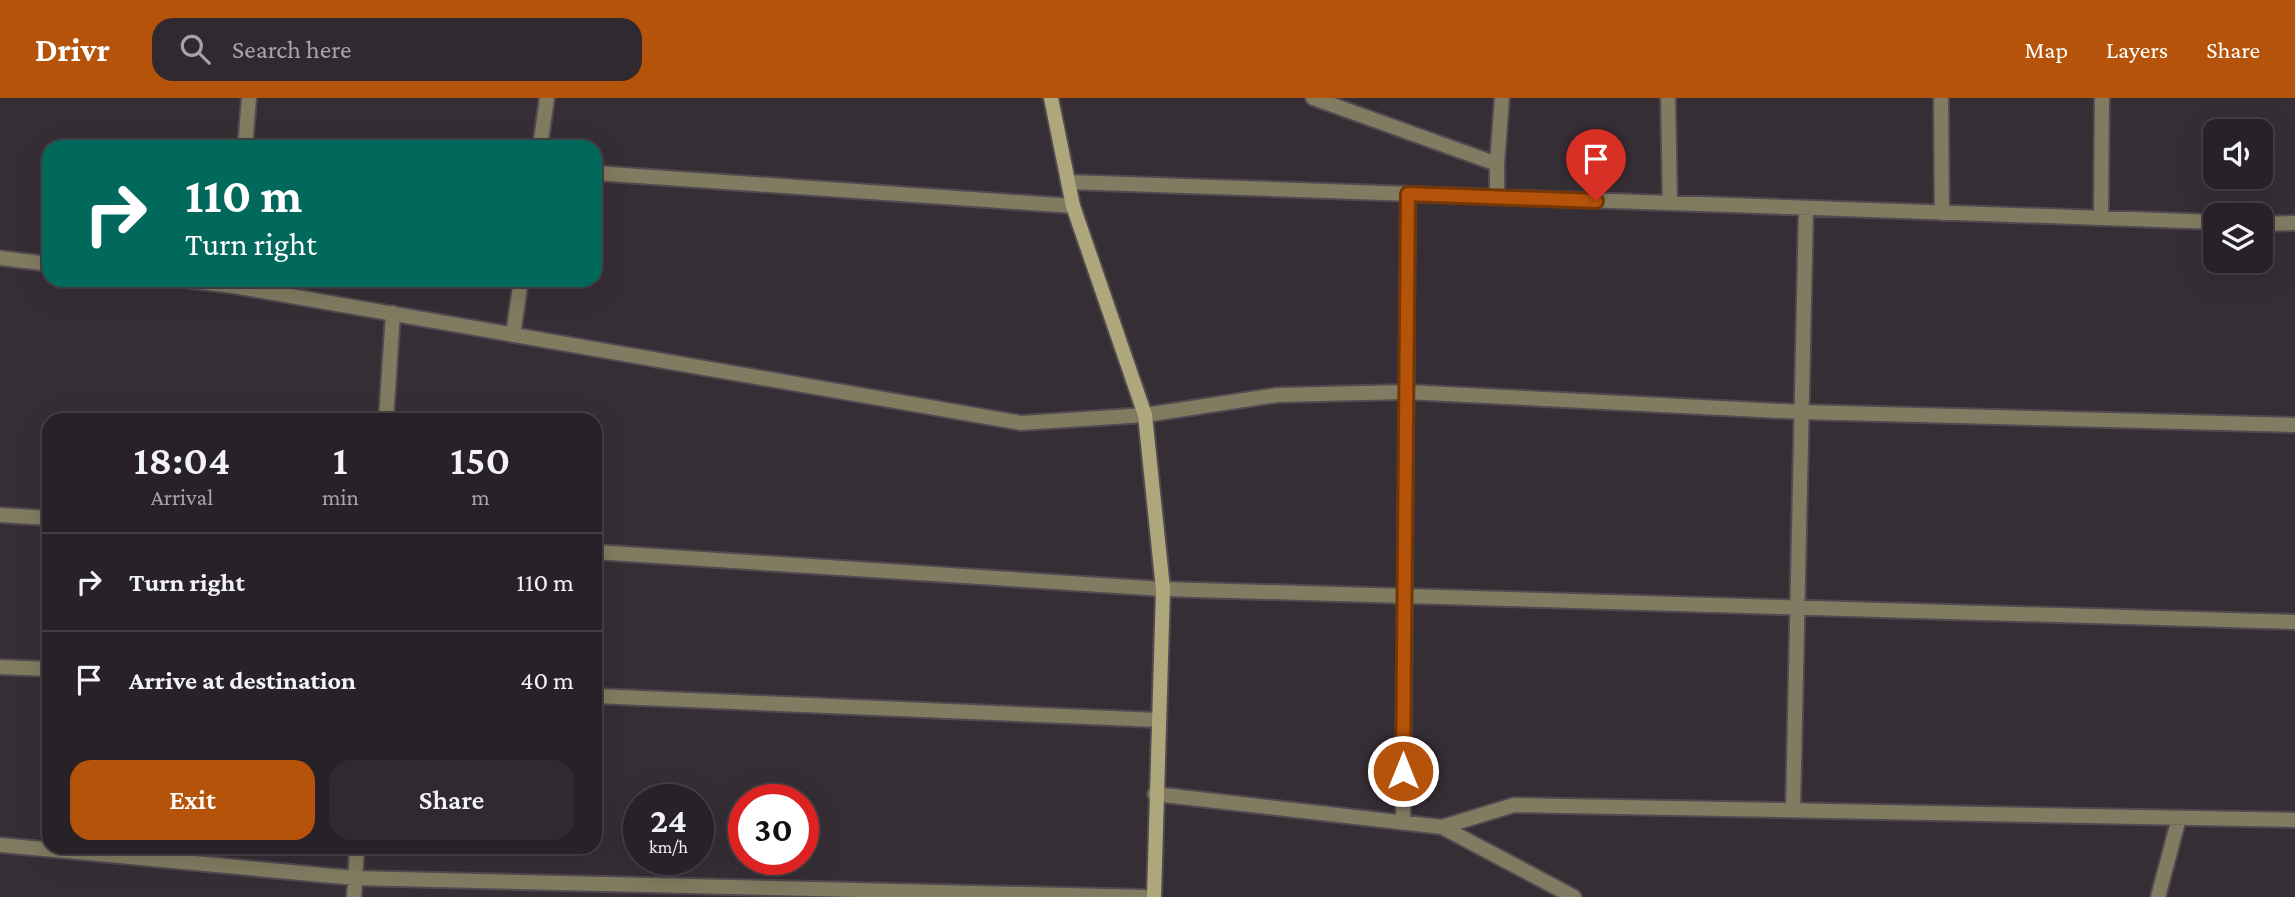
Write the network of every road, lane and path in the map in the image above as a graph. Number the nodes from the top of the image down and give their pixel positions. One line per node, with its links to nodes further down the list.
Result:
1 (249, 98): 9 (street)
2 (547, 98): 10 (street)
3 (1051, 98): 13 (street)
4 (1313, 98): 11 (street)
5 (1502, 98): 11 (street)
6 (1668, 98): 16 (street)
7 (1941, 98): 19 (street)
8 (2102, 98): 20 (street)
9 (246, 140)
10 (541, 140)
11 (1497, 164): 15 (street)
12 (602, 173): 17 (street)
13 (1068, 182): 14 (street); 17 (street)
14 (1408, 194): 15 (street); 30 (street)
15 (1497, 197): 16 (street)
16 (1670, 203): 18 (street)
17 (1073, 206): 33 (street)
18 (1806, 208): 19 (street); 31 (street)
19 (1942, 213): 20 (street)
20 (2101, 218): 21 (street)
21 (2203, 222)
22 (2273, 223): 23 (street)
23 (2295, 223)
24 (0, 258): 25 (street)
25 (42, 263)
26 (255, 287): 28 (street)
27 (520, 287): 29 (street)
28 (393, 313): 29 (street); 32 (street)
29 (513, 335): 33 (street)
30 (1406, 392): 31 (street); 33 (street); 39 (street)
31 (1802, 412): 34 (street); 40 (street)
32 (386, 413)
33 (1145, 415): 38 (street)
34 (2295, 425)
35 (0, 515): 36 (street)
36 (42, 518)
37 (602, 552): 38 (street)
38 (1163, 589): 39 (street); 45 (street)
39 (1404, 593): 40 (street); 50 (street)
40 (1797, 609): 41 (street); 47 (street)
41 (2295, 622)
42 (0, 667): 43 (street)
43 (42, 669)
44 (602, 696): 45 (street)
45 (1158, 720): 46 (street)
46 (1155, 794): 50 (street); 59 (street)
47 (1793, 810): 48 (street); 51 (street)
48 (2179, 818): 49 (street); 61 (street)
49 (2295, 820)
50 (1403, 822): 51 (street)
51 (1442, 827): 60 (street)
52 (0, 845): 53 (street)
53 (42, 849)
54 (97, 854): 56 (street)
55 (357, 854): 56 (street)
56 (355, 878): 57 (street); 58 (street)
57 (354, 897)
58 (1147, 897)
59 (1154, 897)
60 (1574, 897)
61 (2158, 897)

